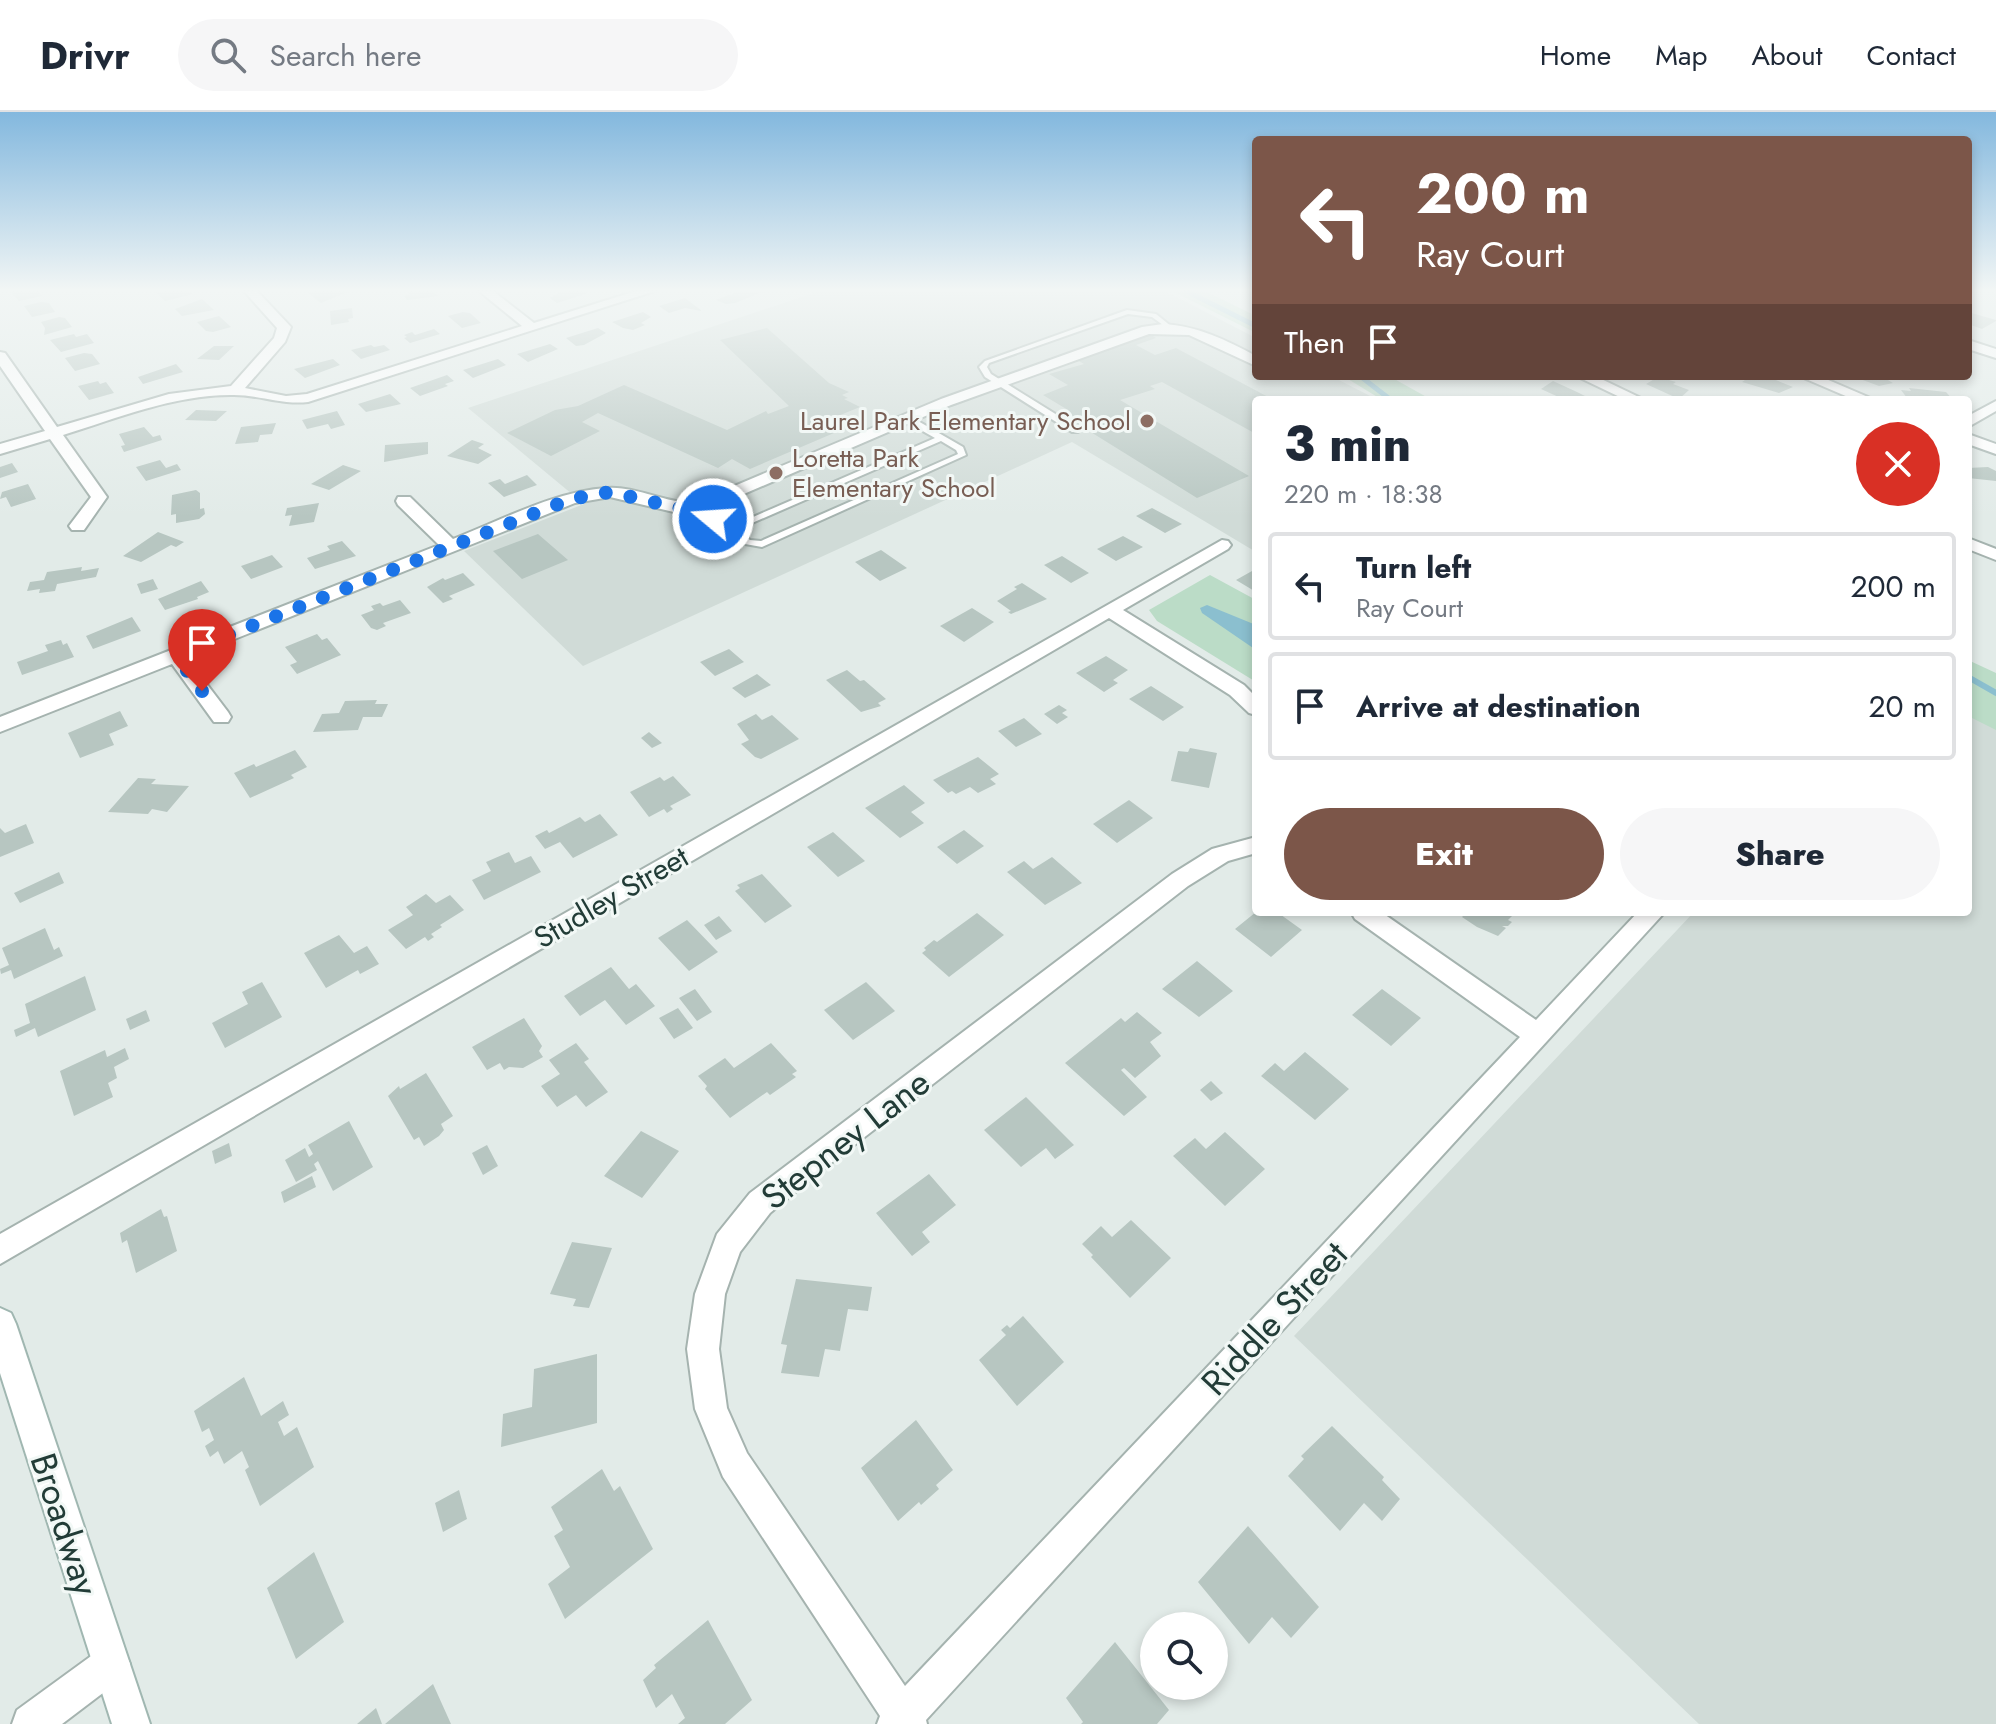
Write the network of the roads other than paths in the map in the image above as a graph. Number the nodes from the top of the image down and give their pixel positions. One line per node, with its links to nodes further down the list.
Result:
1 (7, 366): 16 (street)
2 (256, 366): 9 (street)
3 (410, 366): 9 (street)
4 (984, 366): 8 (lane)
5 (1046, 366): 8 (street)
6 (1592, 380): 10 (street)
7 (1816, 380): 11 (street)
8 (999, 383): 13 (street); 15 (lane)
9 (235, 390): 16 (street)
10 (1629, 396)
11 (1858, 396)
12 (1996, 405): 14 (street)
13 (908, 419): 17 (lane); 22 (street)
14 (1972, 420)
15 (1075, 430)
16 (54, 432): 19 (street); 23 (street)
17 (941, 438): 24 (lane); 24 (lane)
18 (1972, 440): 20 (street)
19 (0, 449)
20 (1996, 449)
21 (404, 501): 27 (street)
22 (696, 508): 24 (lane); 27 (street)
23 (78, 526)
24 (730, 530)
25 (1222, 545): 29 (street, Studley Street)
26 (1972, 545): 28 (street)
27 (451, 547): 30 (street)
28 (1996, 555)
29 (1109, 610): 31 (street); 38 (street, Studley Street)
30 (176, 656): 32 (street); 33 (street)
31 (1252, 704)
32 (221, 717)
33 (0, 725)
34 (1252, 846): 41 (street, Stepney Lane)
35 (1369, 916): 37 (street)
36 (1649, 916): 37 (street, Riddle Street)
37 (1538, 1036): 41 (street, Riddle Street)
38 (0, 1250)
39 (0, 1324): 40 (street, Broadway)
40 (111, 1664): 42 (street); 43 (street, Broadway)
41 (902, 1722)
42 (31, 1724)
43 (131, 1724)

